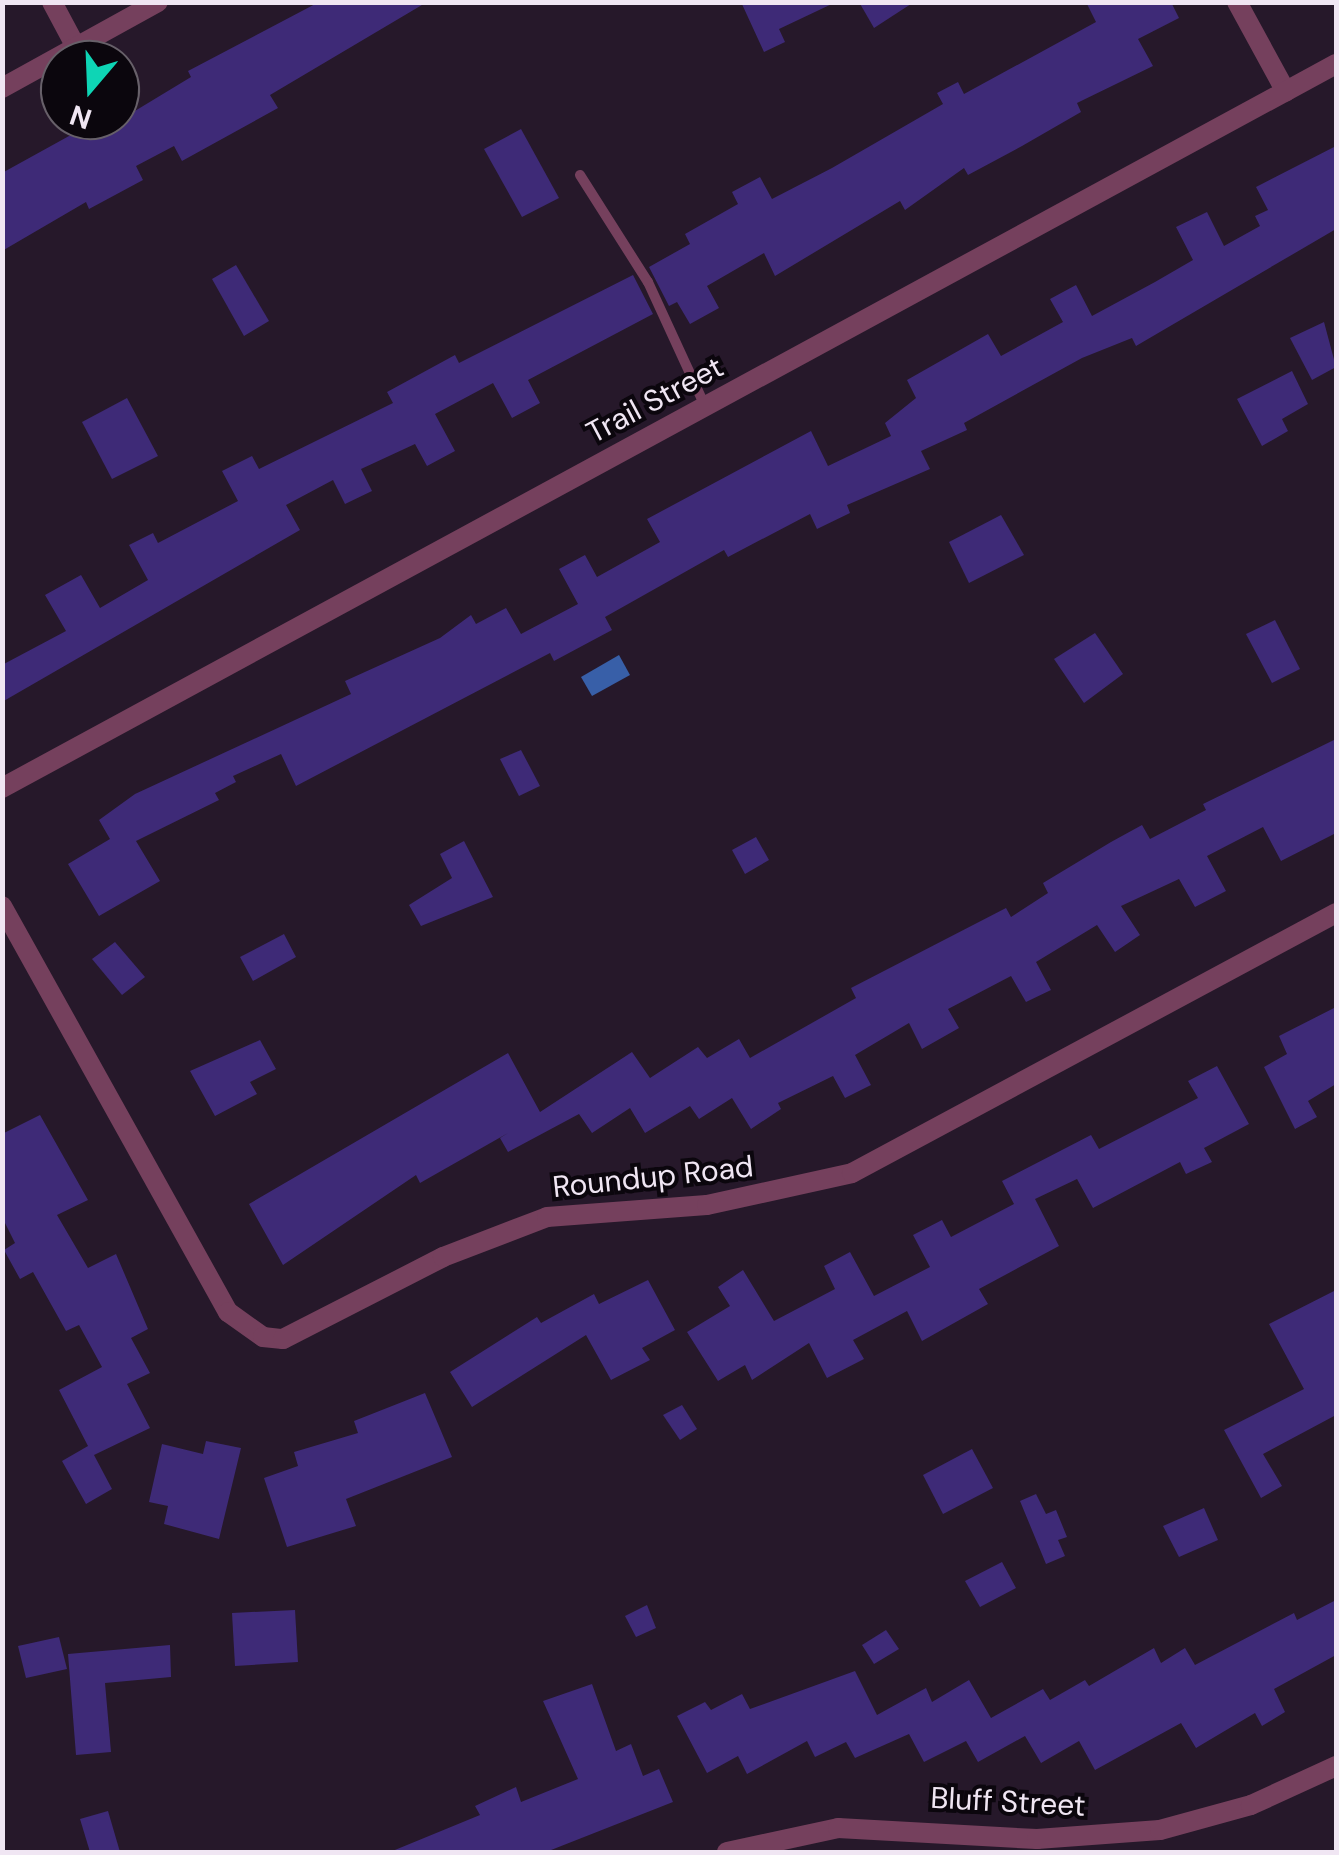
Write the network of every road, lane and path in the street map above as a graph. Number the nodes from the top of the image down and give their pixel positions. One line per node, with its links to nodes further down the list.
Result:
1 (52, 2): 4 (street)
2 (158, 2): 5 (street)
3 (1238, 2): 9 (street)
4 (72, 40)
5 (90, 40)
6 (1336, 64): 9 (street, Trail Street)
7 (40, 67): 8 (street)
8 (2, 88)
9 (1286, 92): 11 (street, Trail Street)
10 (580, 175): 11 (lane)
11 (705, 407): 12 (street, Trail Street)
12 (2, 788)
13 (2, 906): 14 (street, Roundup Road)
14 (1336, 913)
15 (1336, 1766): 16 (street, Bluff Street)
16 (727, 1852)

